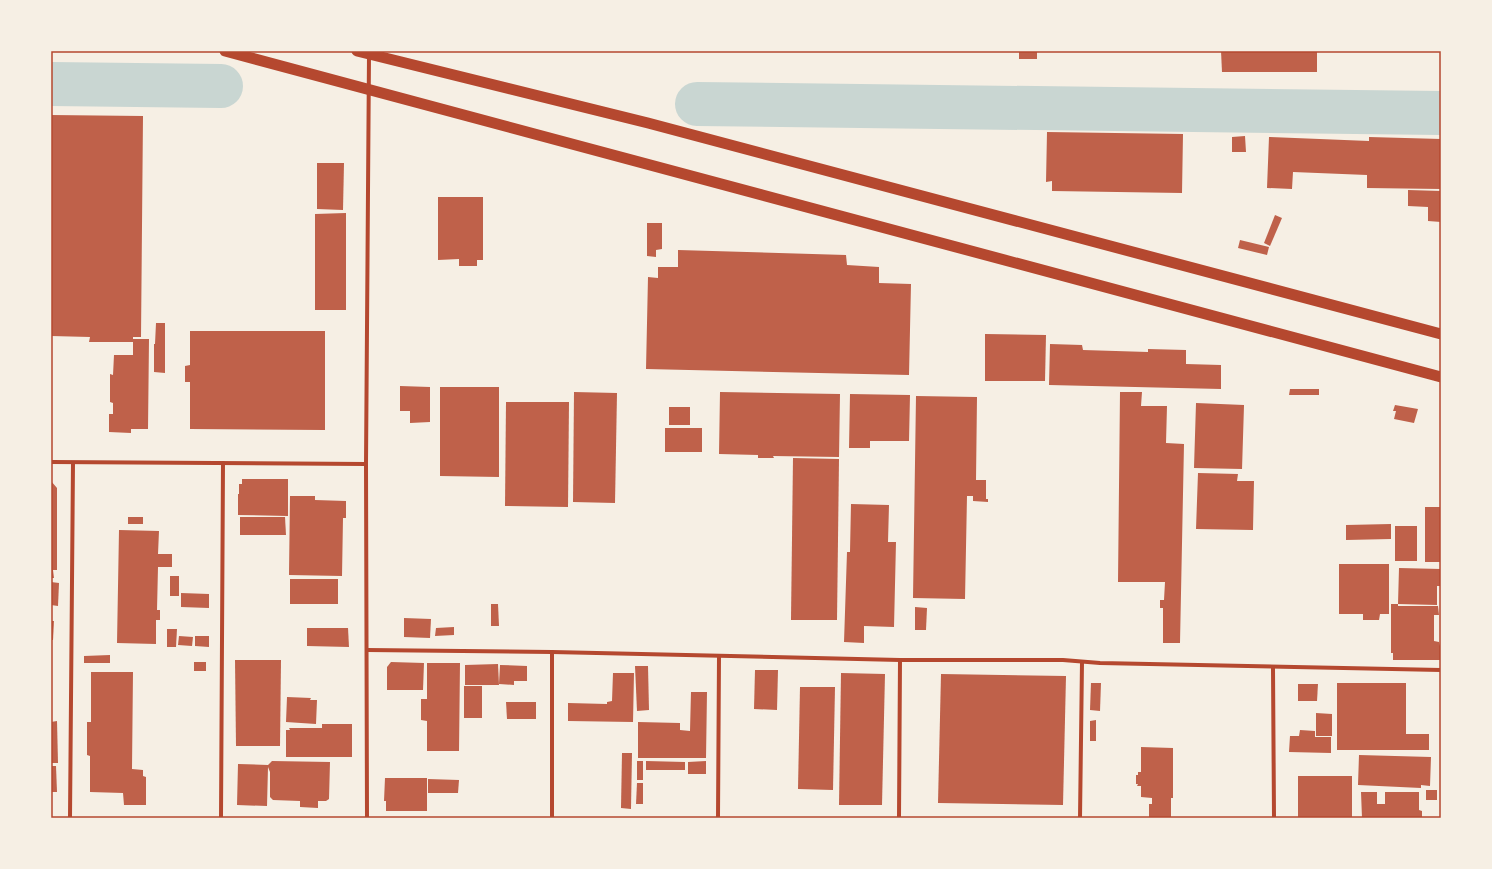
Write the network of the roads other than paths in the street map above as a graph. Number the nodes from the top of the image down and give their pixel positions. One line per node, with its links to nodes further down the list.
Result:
1 (225, 51): 4 (highway)
2 (357, 51): 3 (highway)
3 (369, 53): 4 (street); 5 (highway)
4 (369, 90): 6 (highway); 10 (street)
5 (1441, 334)
6 (1441, 377)
7 (51, 462): 8 (street)
8 (73, 463): 9 (street); 18 (street)
9 (223, 463): 10 (street); 19 (street)
10 (366, 464): 11 (street)
11 (367, 650): 12 (street); 20 (street)
12 (552, 652): 13 (street); 21 (street)
13 (719, 656): 14 (street); 22 (street)
14 (900, 660): 15 (street); 23 (street)
15 (1082, 662): 16 (street); 24 (street)
16 (1273, 668): 17 (street); 25 (street)
17 (1441, 670)
18 (70, 818)
19 (221, 818)
20 (367, 818)
21 (552, 818)
22 (718, 818)
23 (899, 818)
24 (1080, 818)
25 (1274, 818)

